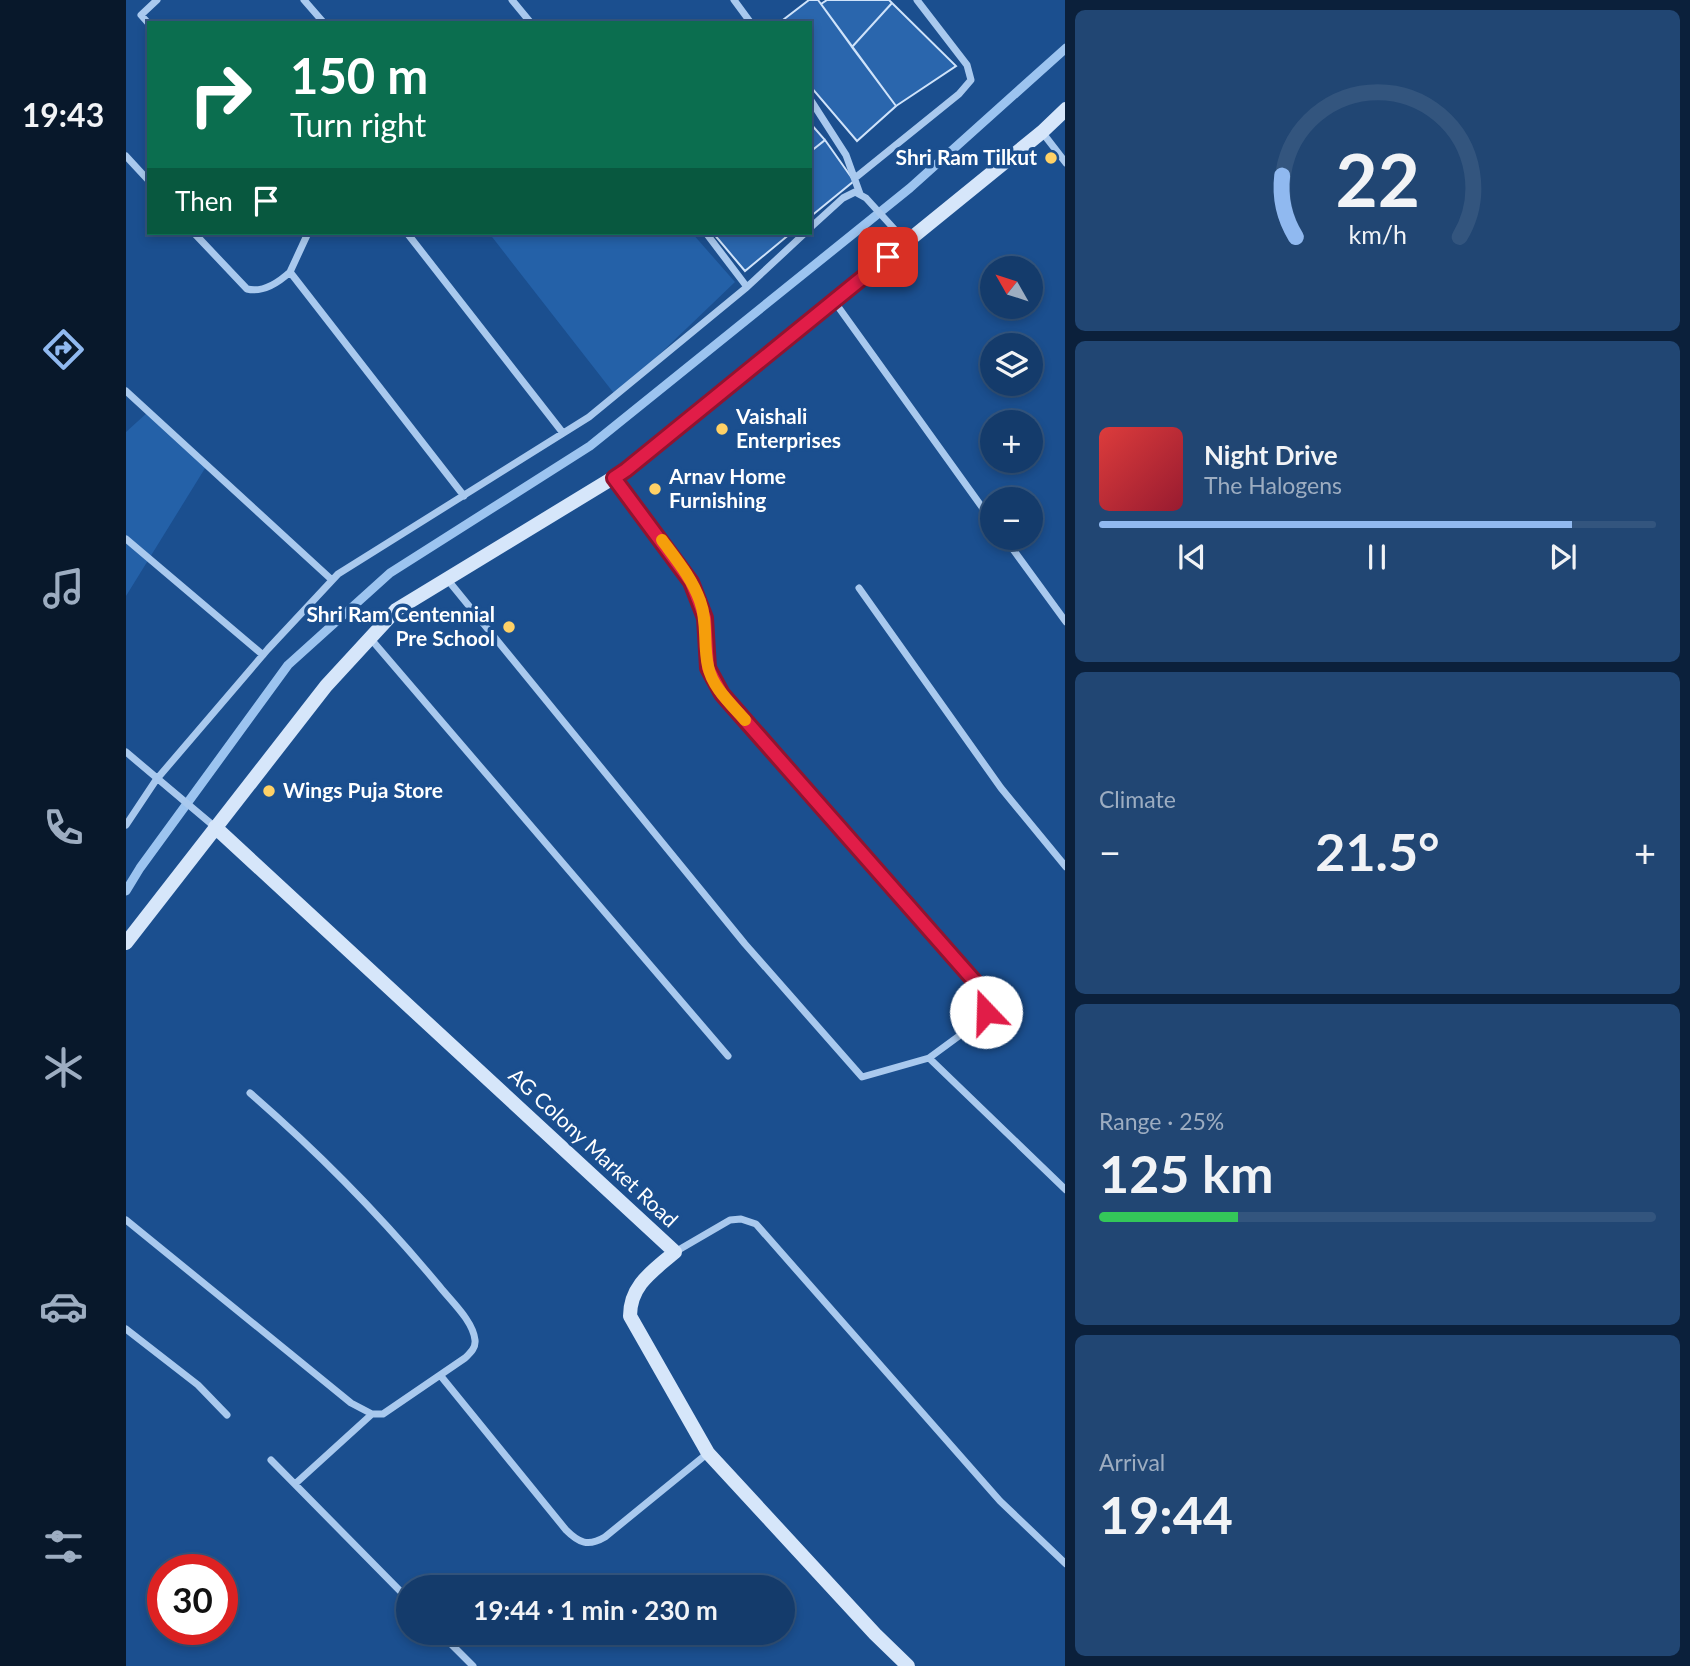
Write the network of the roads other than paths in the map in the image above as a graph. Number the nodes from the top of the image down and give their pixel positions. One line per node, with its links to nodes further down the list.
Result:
1 (156, 0): 9 (street)
2 (304, 0): 6 (street)
3 (512, 0): 7 (street)
4 (734, 0): 8 (street)
5 (917, 0): 15 (street)
6 (322, 21)
7 (529, 21)
8 (750, 21)
9 (147, 22)
10 (812, 102): 15 (street)
11 (1065, 109): 12 (street)
12 (1042, 132): 14 (street); 24 (street)
13 (126, 156): 16 (street)
14 (1065, 163)
15 (855, 178): 17 (street)
16 (147, 179)
17 (863, 196): 18 (street); 24 (street)
18 (812, 226)
19 (196, 235): 25 (street)
20 (307, 235): 25 (street)
21 (409, 235): 29 (street)
22 (708, 235): 26 (street)
23 (804, 235): 26 (street)
24 (907, 243): 27 (street)
25 (290, 272): 31 (street)
26 (747, 286): 29 (street)
27 (834, 301): 30 (street); 32 (street)
28 (126, 391): 36 (street)
29 (564, 433): 31 (street)
30 (614, 478): 35 (street); 48 (street)
31 (464, 496): 36 (street)
32 (980, 504)
33 (126, 539): 40 (street)
34 (1013, 550): 38 (street)
35 (447, 579): 39 (street); 48 (street)
36 (332, 580): 40 (street)
37 (859, 588): 45 (street)
38 (1065, 622)
39 (370, 638): 44 (street); 47 (street)
40 (263, 655): 42 (street)
41 (126, 752): 42 (street)
42 (156, 780): 43 (street); 44 (street)
43 (126, 825)
44 (215, 827): 46 (street); 52 (street, AG Colony Market Road)
45 (1065, 867)
46 (126, 943)
47 (728, 1056)
48 (929, 1058): 50 (street)
49 (250, 1093): 54 (street)
50 (1065, 1190)
51 (126, 1220): 55 (street)
52 (675, 1252): 57 (street, AG Colony Market Road); 60 (street)
53 (126, 1329): 56 (street)
54 (440, 1375): 55 (street); 57 (street)
55 (372, 1414): 59 (street)
56 (227, 1415)
57 (708, 1452): 64 (street, AG Colony Market Road)
58 (271, 1460): 59 (street)
59 (295, 1484): 61 (street)
60 (1065, 1564)
61 (396, 1588)
62 (452, 1645): 63 (street)
63 (473, 1666)
64 (908, 1666)

